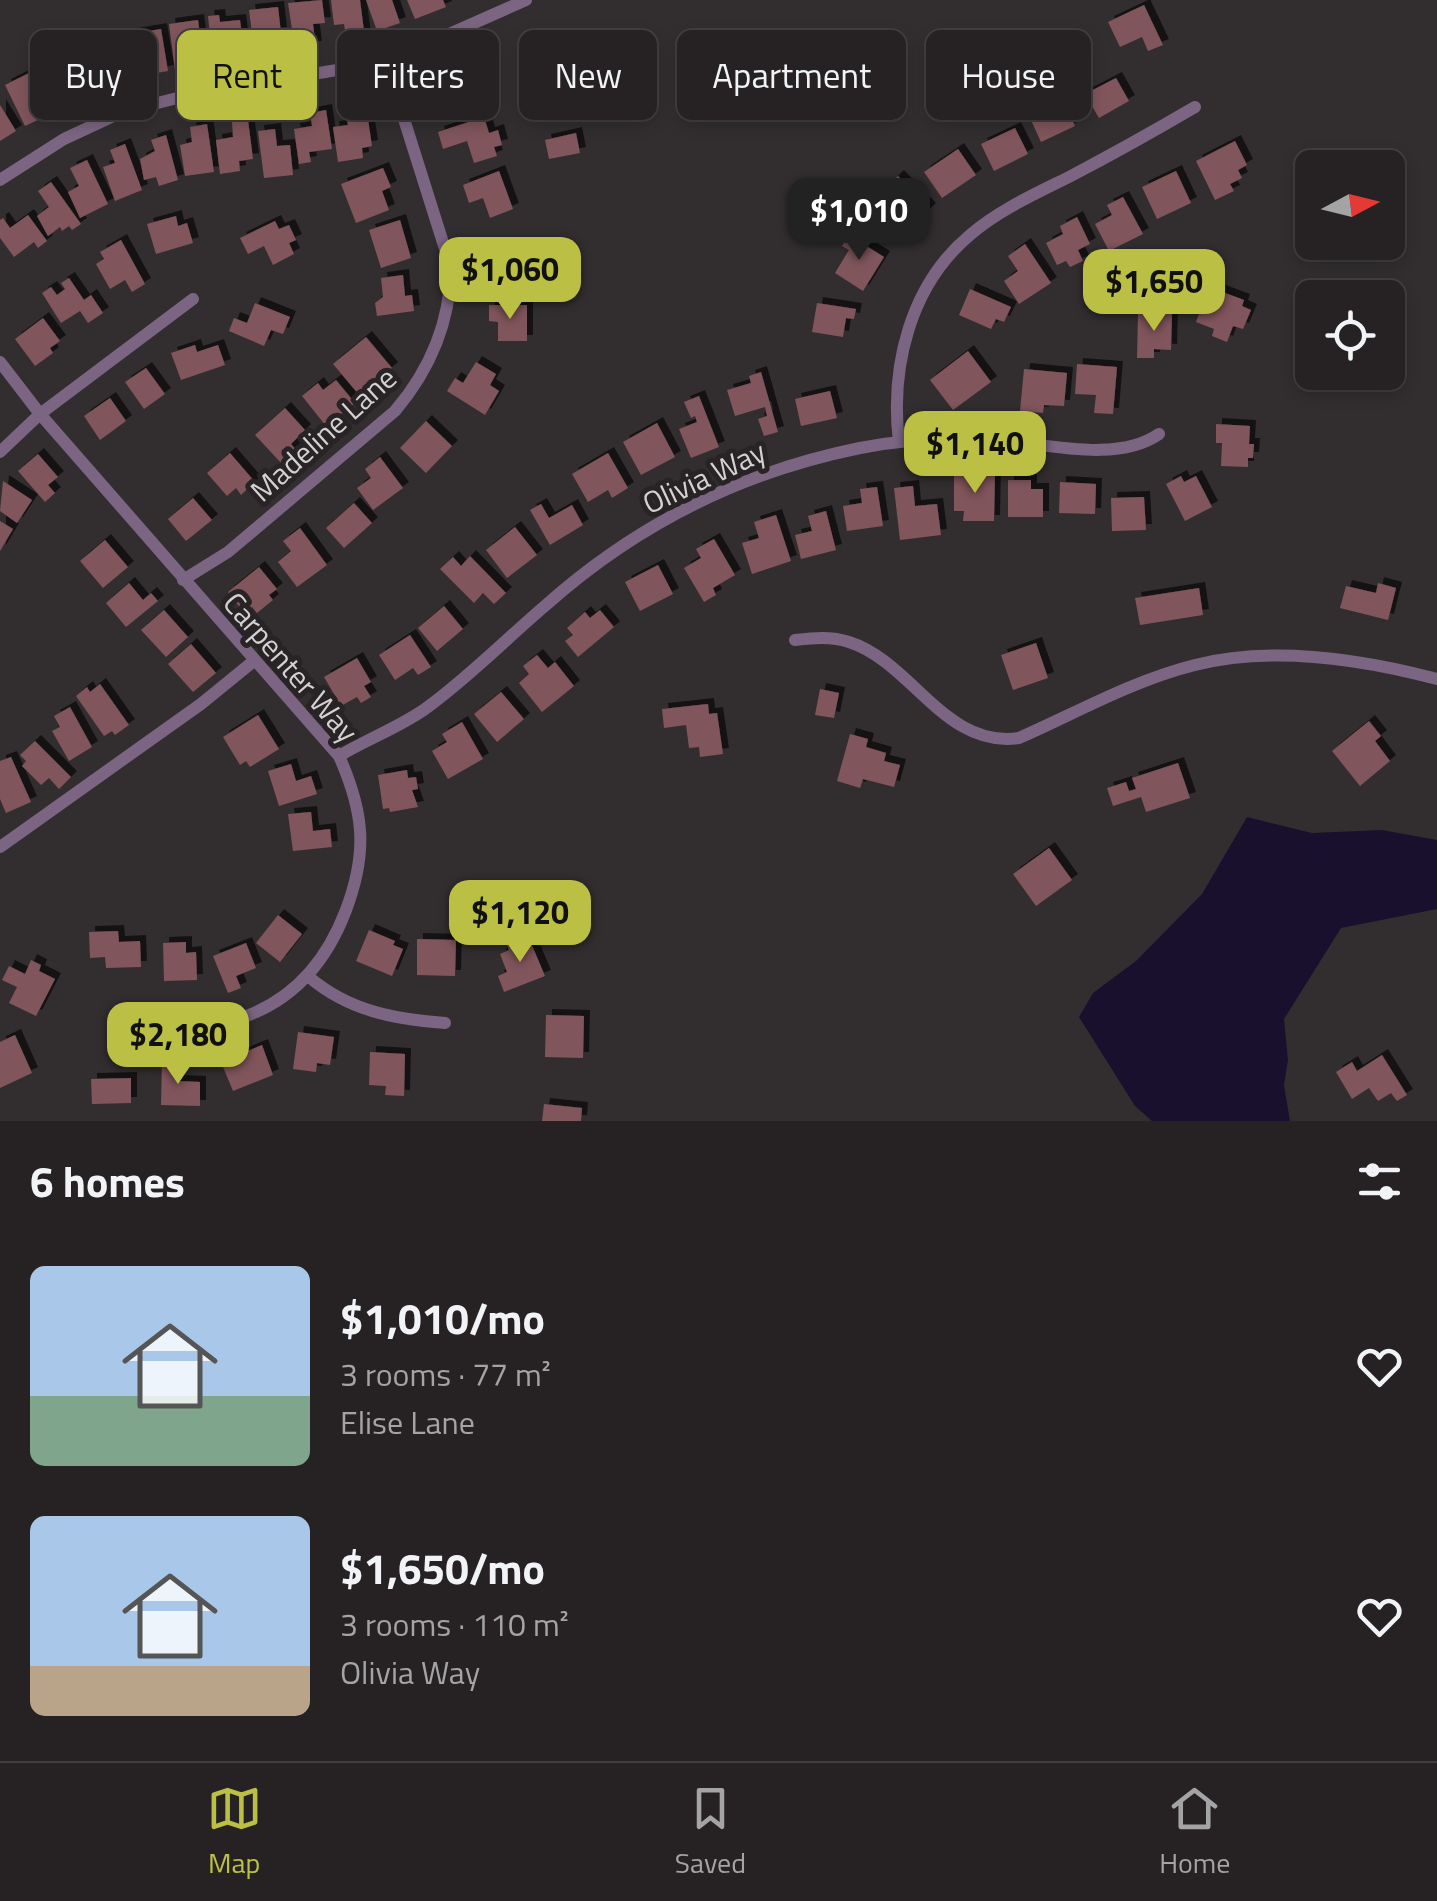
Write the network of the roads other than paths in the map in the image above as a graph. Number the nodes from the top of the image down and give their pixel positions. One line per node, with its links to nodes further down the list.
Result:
1 (526, 0): 2 (street)
2 (458, 30)
3 (337, 71): 6 (street)
4 (1195, 107): 11 (street)
5 (404, 120): 13 (street, Madeline Lane)
6 (0, 180)
7 (193, 298): 9 (street)
8 (0, 362): 9 (street, Carpenter Way)
9 (40, 414): 12 (street); 13 (street, Carpenter Way)
10 (1158, 434): 11 (street, Olivia Way)
11 (899, 442): 17 (street, Olivia Way)
12 (0, 452)
13 (183, 580): 15 (street, Carpenter Way)
14 (795, 640): 16 (street)
15 (255, 660): 17 (street, Carpenter Way); 18 (street)
16 (1437, 680)
17 (339, 756): 19 (street, Carpenter Way)
18 (0, 847)
19 (309, 977): 20 (street); 21 (street, Carpenter Way)
20 (445, 1023)
21 (116, 1026)

